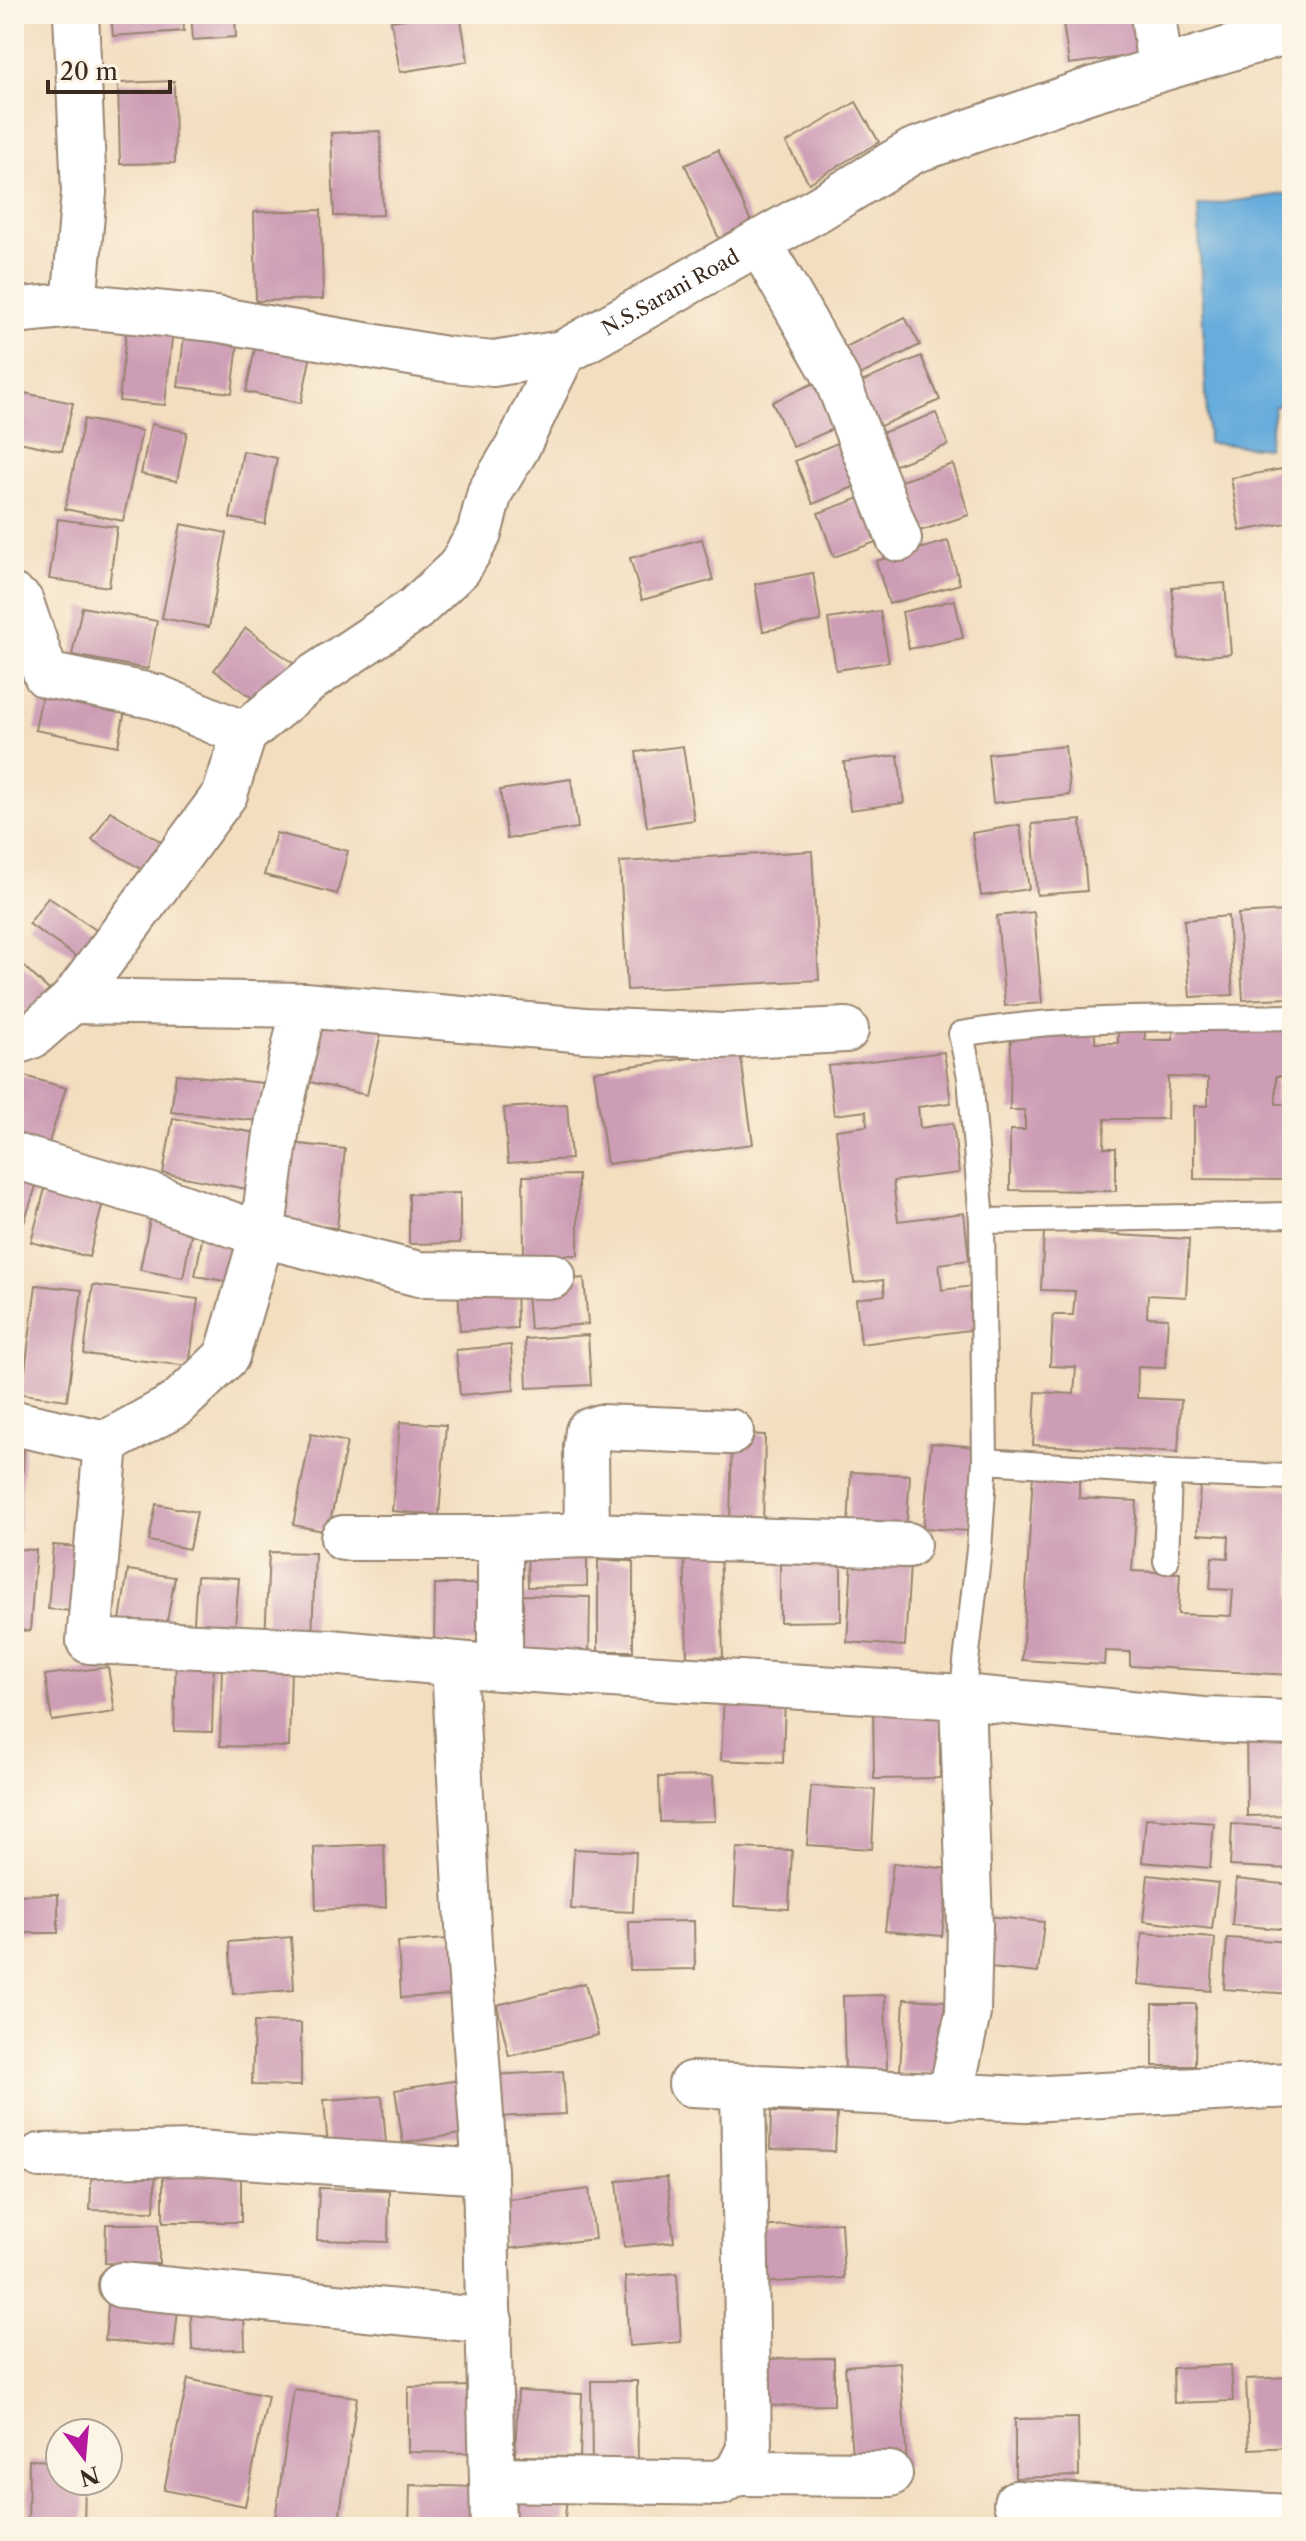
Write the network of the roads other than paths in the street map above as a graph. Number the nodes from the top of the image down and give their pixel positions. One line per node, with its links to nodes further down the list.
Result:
1 (76, 14): 6 (street)
2 (1153, 14): 4 (street)
3 (1292, 30): 4 (street, N.S.Sarani Road)
4 (1160, 69): 5 (street, N.S.Sarani Road)
5 (759, 242): 8 (street, N.S.Sarani Road); 9 (street)
6 (74, 305): 7 (street, N.S.Sarani Road); 8 (street, N.S.Sarani Road)
7 (14, 311)
8 (563, 353): 11 (street)
9 (899, 539)
10 (14, 597): 11 (street)
11 (244, 734): 12 (street)
12 (72, 1001): 13 (street); 16 (street)
13 (304, 1005): 15 (street); 20 (street)
14 (1292, 1017): 19 (lane)
15 (846, 1030)
16 (14, 1043)
17 (14, 1156): 20 (street)
18 (1292, 1215): 19 (lane)
19 (982, 1221): 25 (lane)
20 (262, 1235): 21 (street); 24 (street)
21 (553, 1276)
22 (14, 1423): 24 (street)
23 (731, 1432): 28 (street)
24 (106, 1443): 33 (street)
25 (985, 1461): 26 (lane); 35 (lane)
26 (1169, 1473): 27 (lane); 32 (lane)
27 (1292, 1477)
28 (587, 1535): 30 (street); 31 (street)
29 (343, 1538): 30 (street)
30 (500, 1538): 34 (street)
31 (908, 1545)
32 (1166, 1561)
33 (454, 1665): 34 (street); 42 (street)
34 (500, 1668): 35 (street)
35 (962, 1697): 36 (street); 40 (street)
36 (1292, 1723)
37 (691, 2084): 39 (street)
38 (1292, 2085): 40 (street)
39 (743, 2087): 40 (street); 45 (street)
40 (950, 2097)
41 (40, 2156): 42 (street)
42 (485, 2172): 44 (street)
43 (121, 2285): 44 (street)
44 (490, 2321): 47 (street)
45 (737, 2473): 46 (street); 47 (street)
46 (890, 2474)
47 (493, 2479): 51 (street)
48 (1016, 2503): 49 (street)
49 (1082, 2517): 50 (street)
50 (1272, 2520)
51 (493, 2527)

